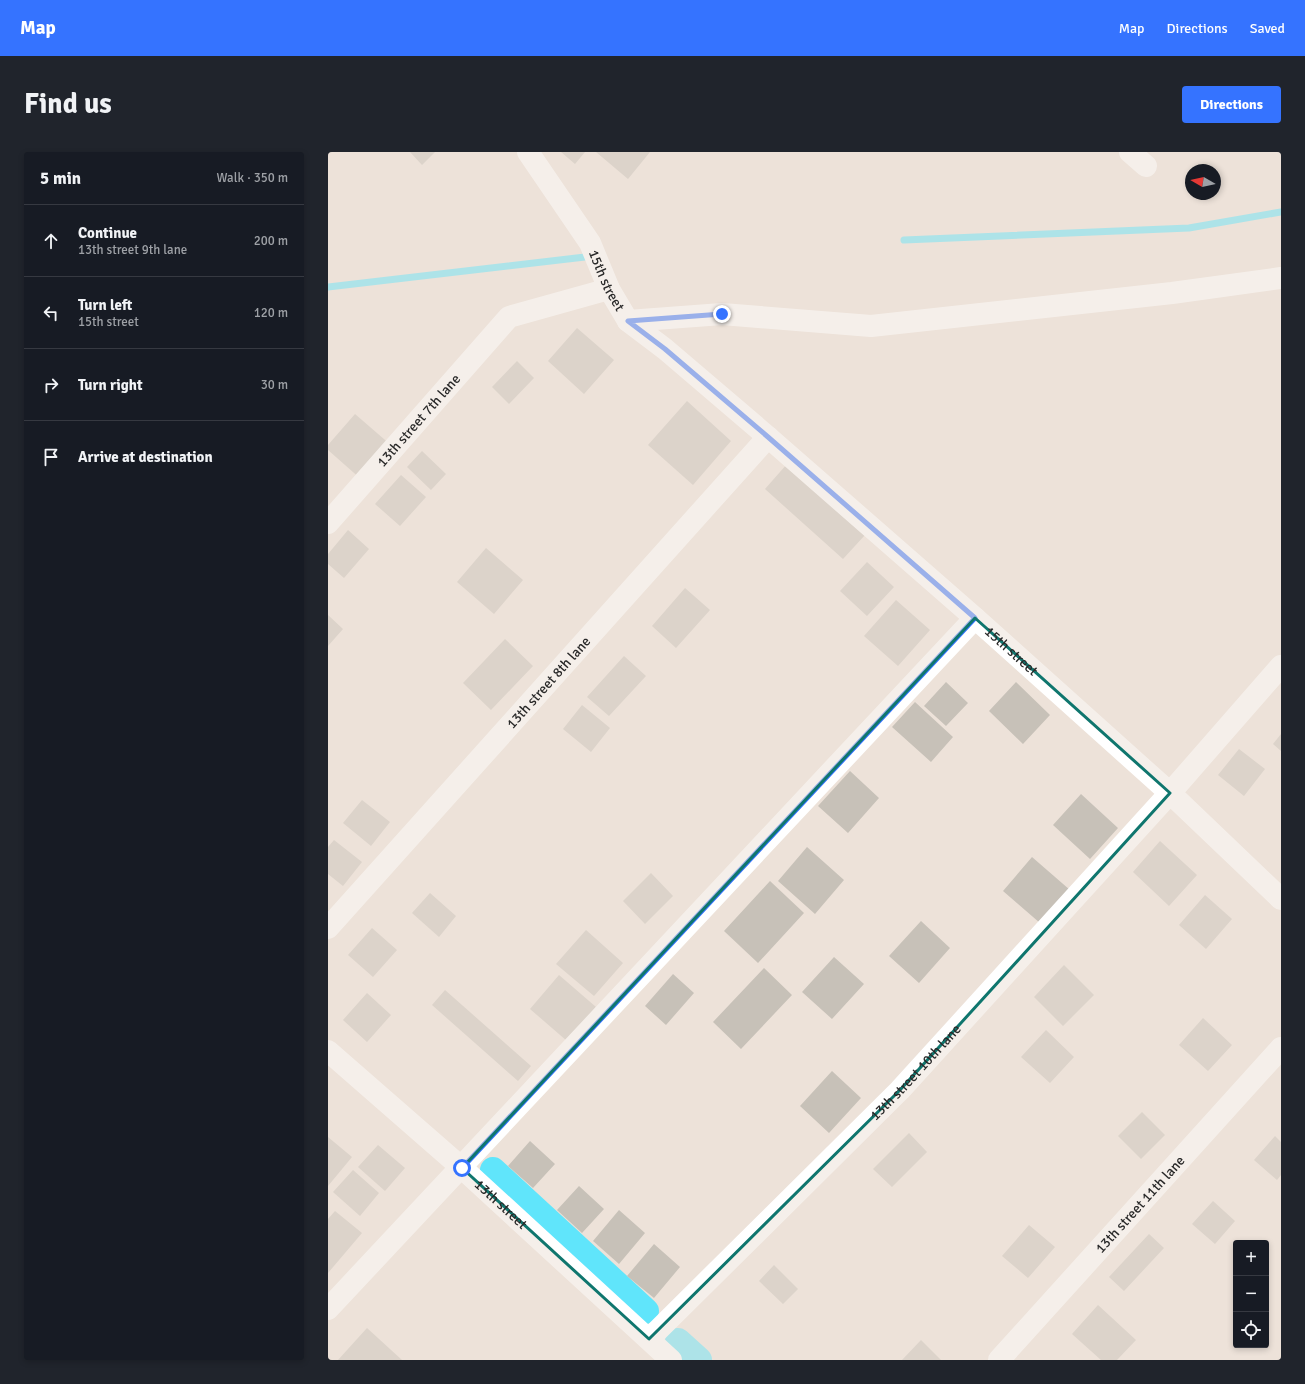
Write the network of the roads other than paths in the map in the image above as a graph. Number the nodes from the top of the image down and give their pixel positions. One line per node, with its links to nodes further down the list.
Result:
1 (528, 152): 5 (street, 15th street)
2 (1130, 152): 3 (street)
3 (1146, 166)
4 (1281, 278): 6 (street)
5 (609, 289): 6 (street, 15th street); 8 (street, 13th street 7th lane)
6 (628, 321): 7 (street, 15th street)
7 (768, 437): 9 (street, 15th street); 13 (street, 13th street 8th lane)
8 (328, 523)
9 (975, 618): 11 (street, 15th street); 16 (street)
10 (1281, 666): 11 (street, 13th street 10th lane)
11 (1170, 793): 12 (street, 15th street); 18 (street, 13th street 10th lane)
12 (1281, 899)
13 (328, 928)
14 (1281, 1048): 20 (street, 13th street 11th lane)
15 (328, 1051): 16 (street, 13th street)
16 (462, 1168): 17 (street); 18 (street, 13th street)
17 (328, 1309)
18 (649, 1339): 19 (street, 13th street)
19 (671, 1360)
20 (999, 1360)

